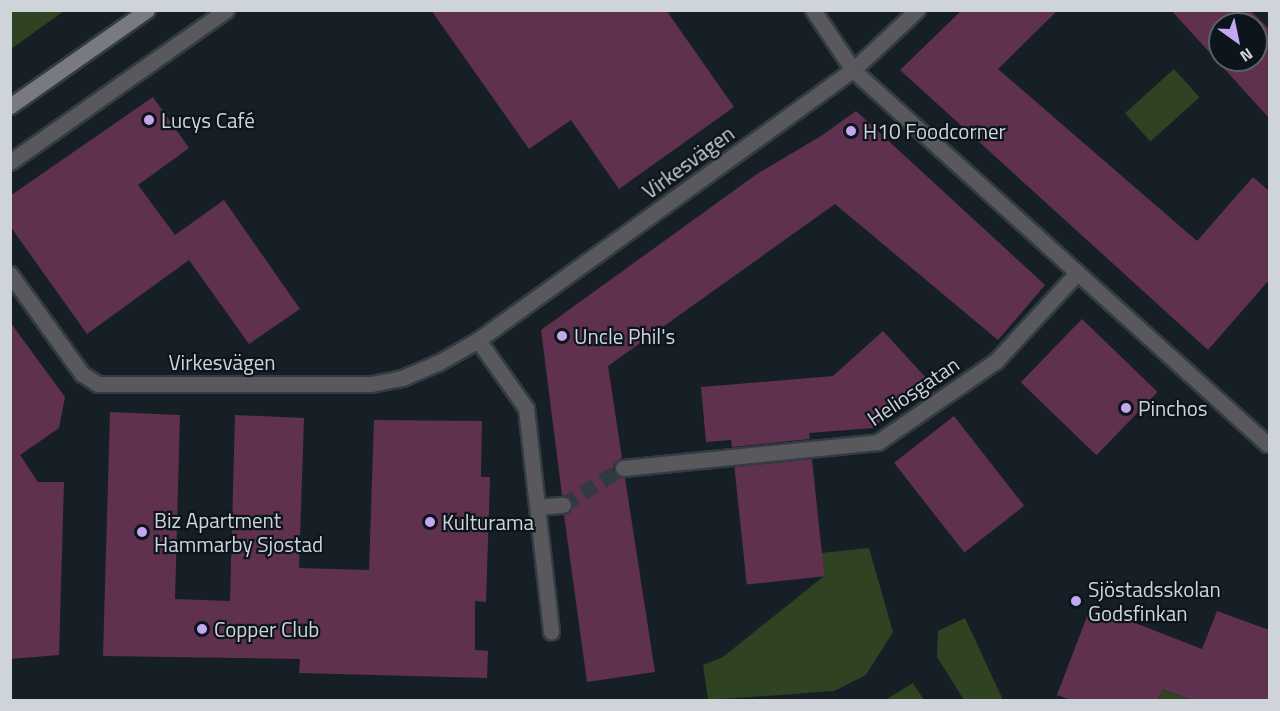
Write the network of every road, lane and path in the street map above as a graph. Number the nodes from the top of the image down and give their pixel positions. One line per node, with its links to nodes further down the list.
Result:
1 (147, 10): 6 (main road)
2 (226, 10): 7 (street)
3 (813, 10): 5 (street)
4 (917, 10): 5 (street, Virkesvägen)
5 (853, 69): 8 (street); 10 (street, Virkesvägen)
6 (10, 106)
7 (10, 162)
8 (1077, 273): 11 (street); 12 (street, Heliosgatan)
9 (10, 274): 10 (street, Virkesvägen)
10 (478, 340): 14 (street)
11 (1269, 441)
12 (623, 468)
13 (563, 506): 14 (street)
14 (538, 507): 15 (street)
15 (551, 632)

